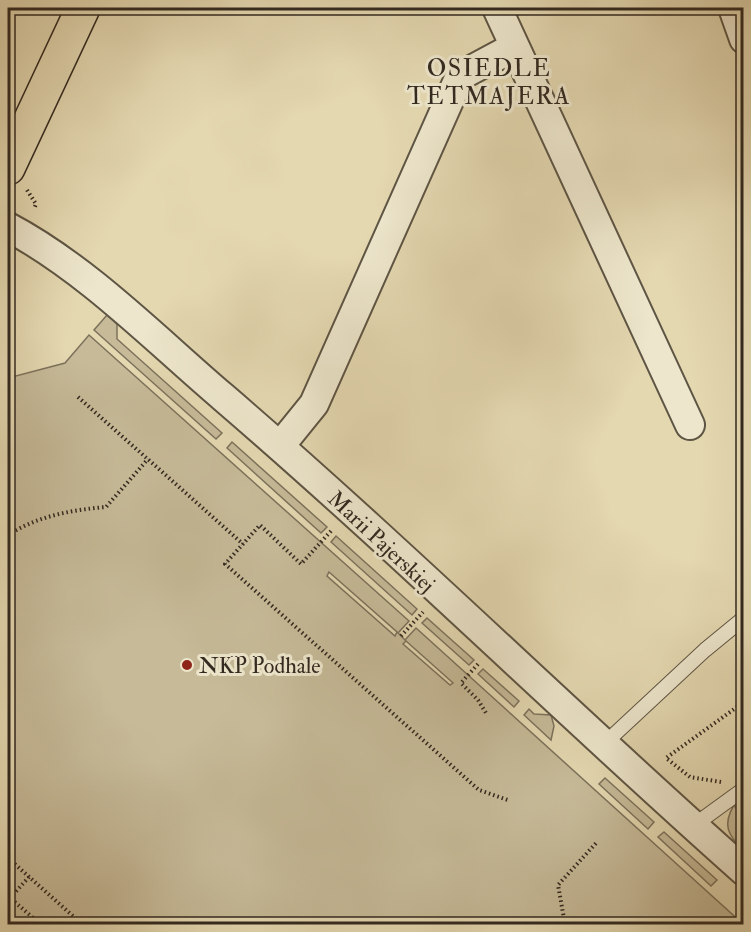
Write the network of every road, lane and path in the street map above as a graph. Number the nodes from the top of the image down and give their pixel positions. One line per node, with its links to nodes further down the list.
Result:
1 (83, 8): 6 (main road)
2 (497, 8): 5 (street)
3 (733, 8): 4 (street)
4 (744, 39)
5 (514, 47): 9 (street); 10 (street)
6 (8, 168)
7 (8, 226): 10 (street, Marii Pajerskiej)
8 (78, 397): 11 (path)
9 (690, 425)
10 (280, 447): 21 (street, Marii Pajerskiej)
11 (148, 459): 13 (path); 14 (path)
12 (338, 524): 14 (path)
13 (8, 535)
14 (243, 544): 23 (path)
15 (429, 604): 17 (path)
16 (744, 618): 21 (lane)
17 (401, 636)
18 (479, 663): 20 (path)
19 (744, 702): 22 (path)
20 (486, 713)
21 (603, 745): 24 (street, Marii Pajerskiej)
22 (738, 792): 24 (lane)
23 (508, 800)
24 (693, 826): 27 (street, Marii Pajerskiej)
25 (597, 842): 34 (path)
26 (8, 858): 28 (path)
27 (744, 871)
28 (29, 877): 29 (path); 30 (path)
29 (9, 897): 31 (path)
30 (73, 917): 32 (path); 33 (path)
31 (40, 924)
32 (67, 924)
33 (82, 924)
34 (565, 924)

